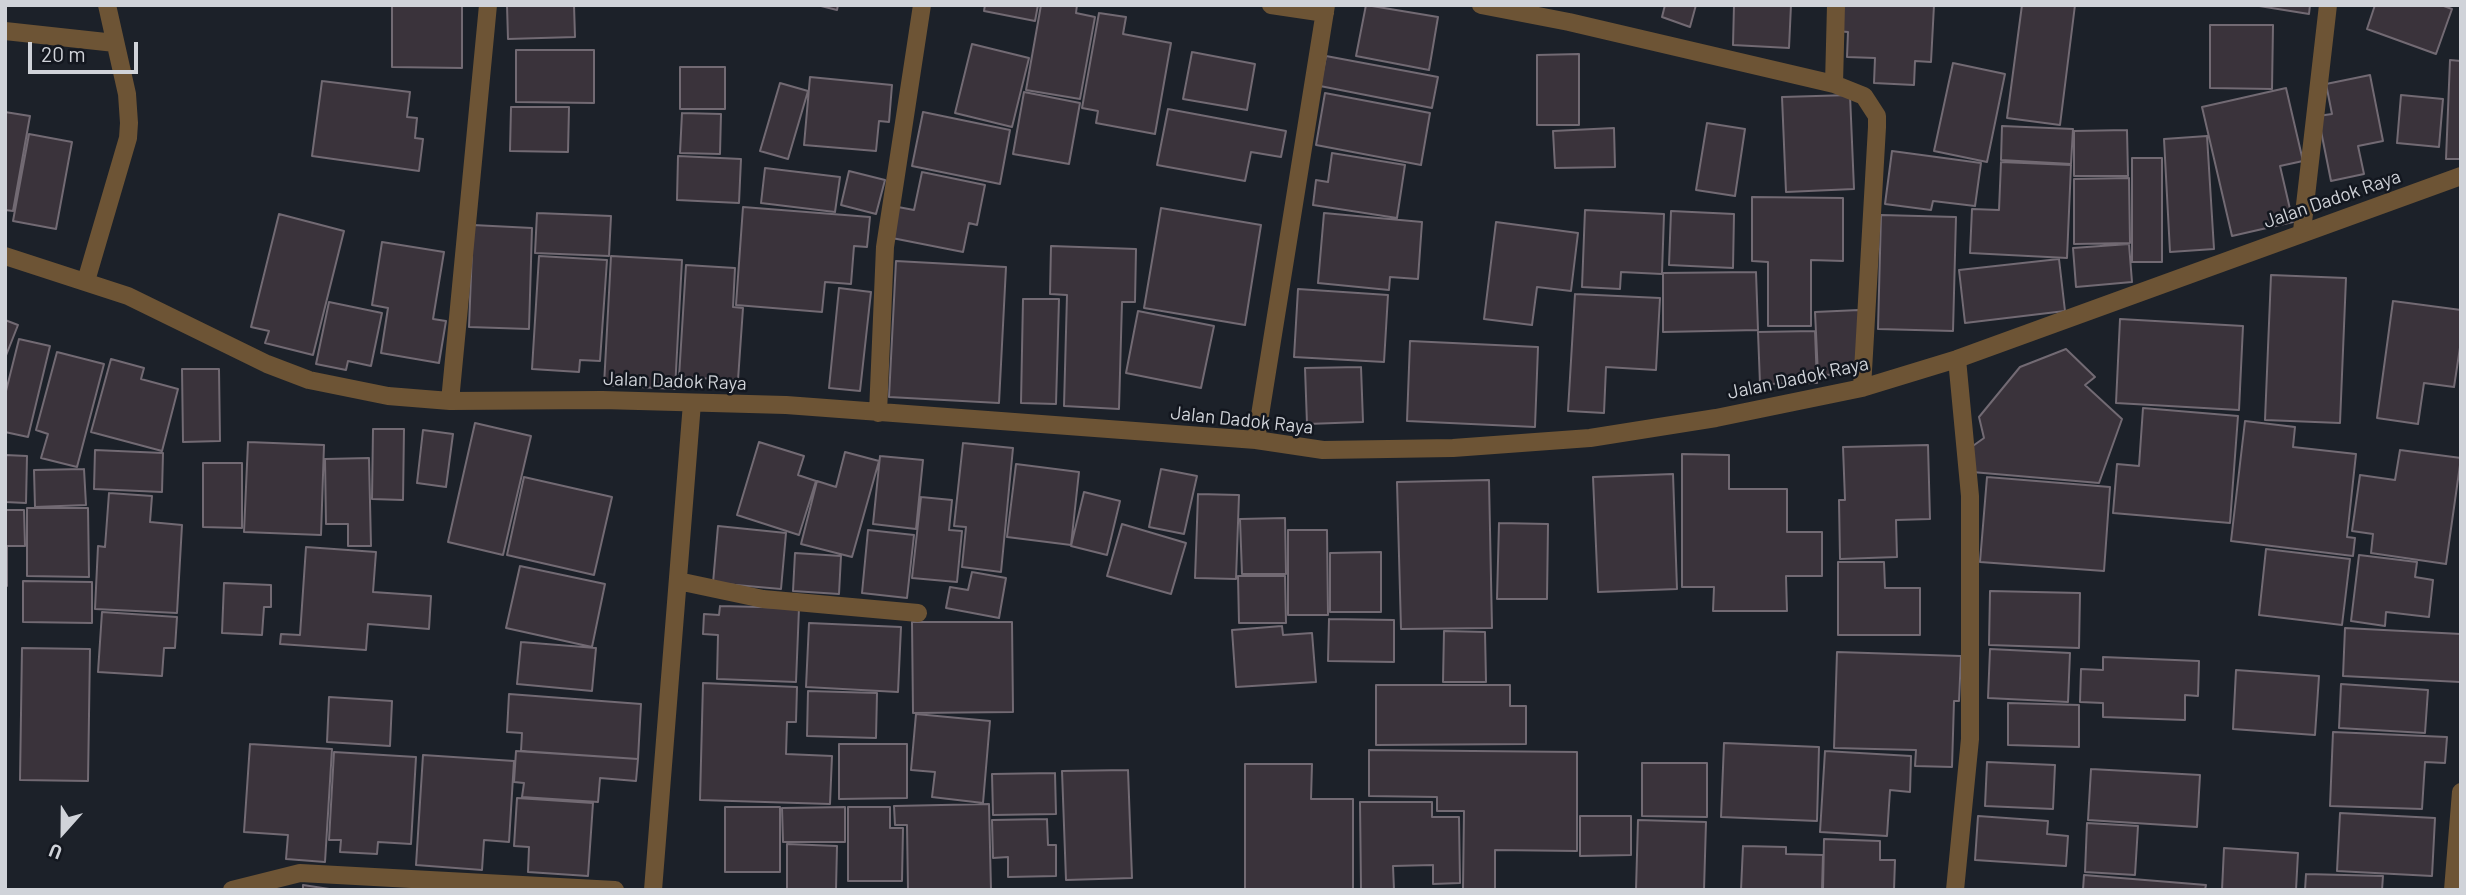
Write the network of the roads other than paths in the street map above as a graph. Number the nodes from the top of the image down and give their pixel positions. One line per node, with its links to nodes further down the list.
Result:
1 (107, 5): 10 (street)
2 (488, 5): 18 (street)
3 (922, 5): 20 (street)
4 (1271, 5): 8 (street)
5 (1481, 5): 11 (street)
6 (1836, 5): 11 (street)
7 (2328, 5): 13 (street)
8 (1325, 9): 21 (street)
9 (5, 31): 10 (street)
10 (116, 43): 15 (street)
11 (1834, 84): 17 (street)
12 (2461, 176): 13 (street, Jalan Dadok Raya)
13 (2302, 231): 16 (street, Jalan Dadok Raya)
14 (5, 256): 15 (street, Jalan Dadok Raya)
15 (86, 281): 18 (street, Jalan Dadok Raya)
16 (1957, 359): 17 (street, Jalan Dadok Raya); 28 (street)
17 (1862, 387): 21 (street, Jalan Dadok Raya)
18 (450, 401): 19 (street, Jalan Dadok Raya)
19 (692, 404): 20 (street, Jalan Dadok Raya); 22 (street)
20 (878, 413): 21 (street, Jalan Dadok Raya)
21 (1256, 440)
22 (678, 581): 23 (street); 27 (street)
23 (918, 613)
24 (2461, 792): 29 (street)
25 (232, 890): 26 (street)
26 (615, 890)
27 (653, 890)
28 (1955, 890)
29 (2453, 890)

